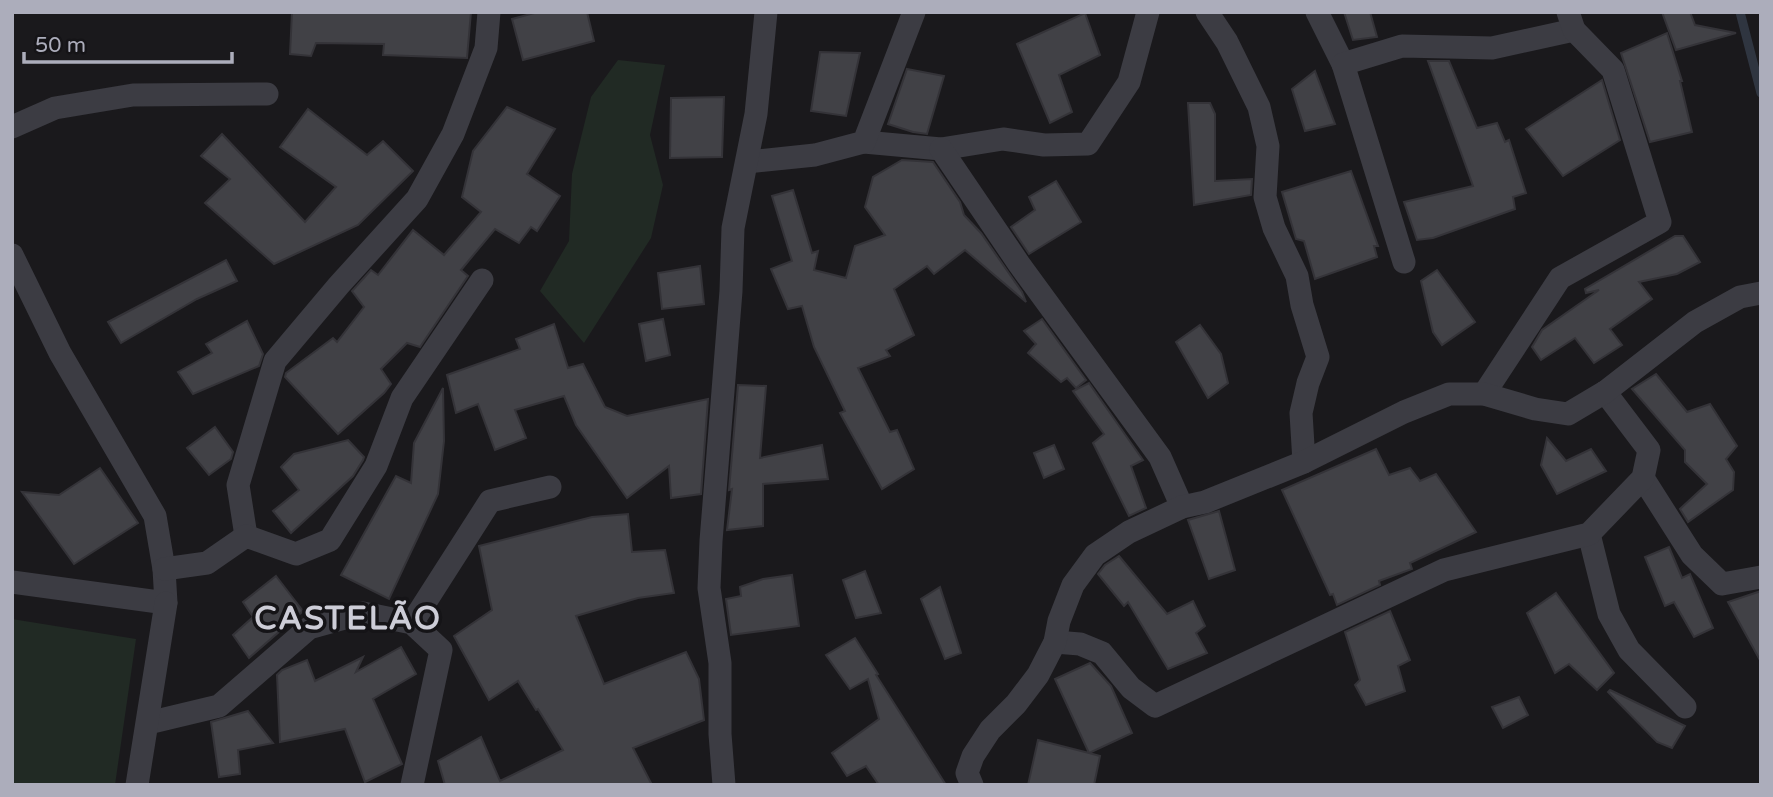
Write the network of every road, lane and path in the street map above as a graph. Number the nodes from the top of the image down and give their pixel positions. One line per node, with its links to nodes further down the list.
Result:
1 (489, 12): 25 (street)
2 (766, 12): 13 (street)
3 (914, 12): 11 (street)
4 (1148, 12): 12 (street)
5 (1207, 12): 20 (street)
6 (1317, 12): 8 (street)
7 (1571, 21): 8 (street); 19 (street)
8 (1343, 64): 15 (street)
9 (267, 94): 10 (street)
10 (12, 127)
11 (864, 142): 12 (street); 13 (street)
12 (941, 149): 23 (street)
13 (747, 162): 36 (street)
14 (12, 255): 26 (street)
15 (1404, 262)
16 (482, 280): 25 (street)
17 (1757, 301): 18 (street)
18 (1605, 392): 19 (street); 21 (street)
19 (1484, 394): 20 (street)
20 (1304, 462): 23 (street)
21 (1643, 478): 24 (street); 27 (street)
22 (550, 487): 30 (street)
23 (1182, 507): 31 (street)
24 (1589, 534): 31 (street); 32 (street)
25 (246, 536): 26 (street)
26 (164, 569): 29 (street)
27 (1761, 577)
28 (12, 582): 29 (street)
29 (166, 603): 33 (street)
30 (412, 623): 33 (street); 35 (street)
31 (1055, 642): 37 (street)
32 (1685, 708)
33 (148, 723): 34 (street)
34 (137, 785)
35 (412, 785)
36 (724, 785)
37 (972, 785)

